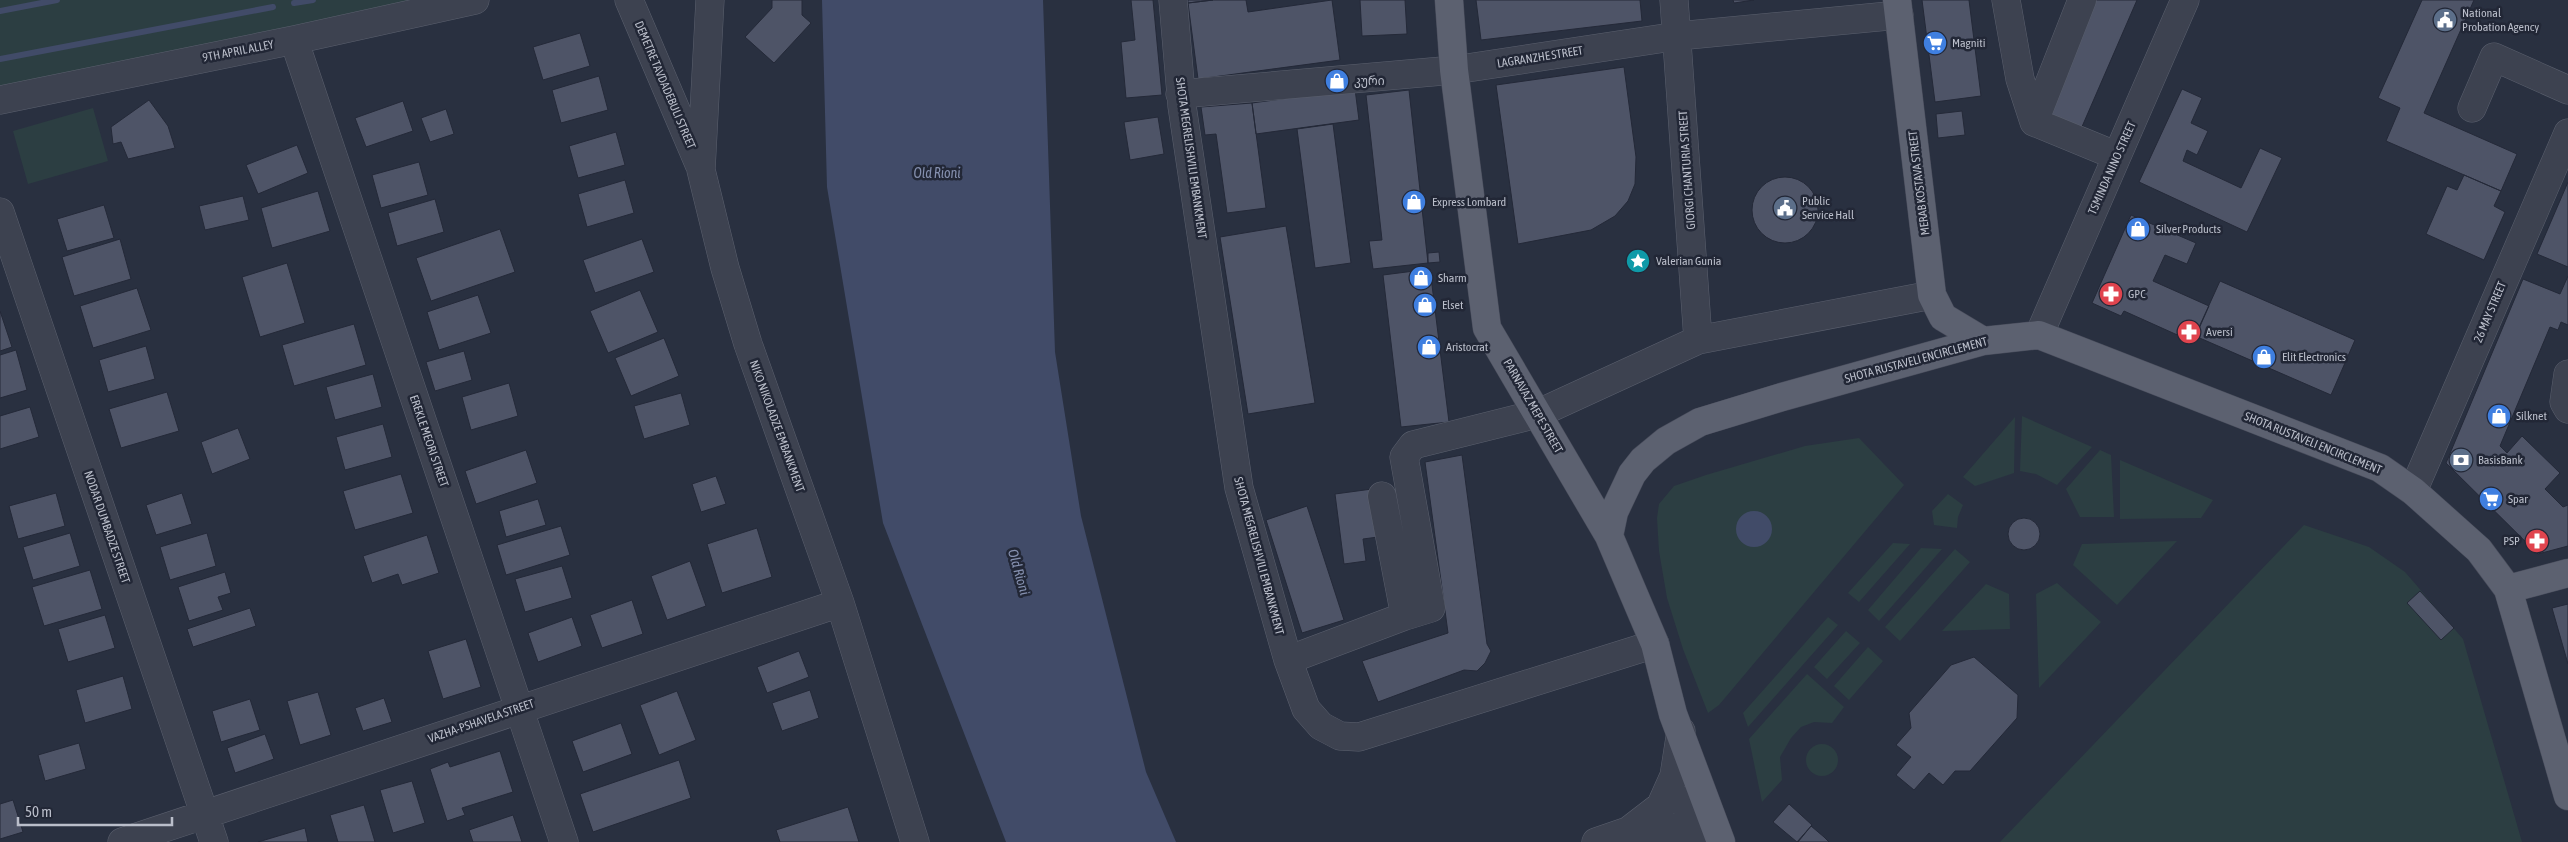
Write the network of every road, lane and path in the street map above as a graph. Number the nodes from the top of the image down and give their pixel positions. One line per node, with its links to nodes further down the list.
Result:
1 (475, 0): 12 (street, 9TH APRIL ALLEY)
2 (628, 0): 21 (street, DEMETRE TAVDADEBULI STREET)
3 (710, 0): 21 (street, NIKO NIKOLADZE EMBANKMENT)
4 (1173, 0): 15 (street, SHOTA MEGRELISHVILI EMBANKMENT)
5 (1449, 0): 13 (main road, PARNAVAZ MEPE STREET)
6 (1674, 0): 11 (street, GIORGI CHANTURIA STREET)
7 (2006, 0): 18 (street)
8 (2082, 0): 18 (street)
9 (2185, 0): 20 (street, TSMINDA NINO STREET)
10 (1898, 8): 11 (street, LAGRANZHE STREET); 23 (main road, MERAB KOSTAVA STREET)
11 (1678, 36): 13 (street, LAGRANZHE STREET); 25 (street, GIORGI CHANTURIA STREET)
12 (294, 40): 16 (street, 9TH APRIL ALLEY); 39 (street, EREKLE MEORI STREET)
13 (1454, 70): 15 (street, LAGRANZHE STREET); 29 (main road, PARNAVAZ MEPE STREET)
14 (2568, 90): 17 (street)
15 (1180, 94): 38 (street, SHOTA MEGRELISHVILI EMBANKMENT)
16 (0, 100)
17 (2472, 108)
18 (2034, 122): 20 (street)
19 (2568, 133): 30 (street, 26 MAY STREET)
20 (2117, 156): 24 (street, TSMINDA NINO STREET)
21 (701, 170): 35 (street, NIKO NIKOLADZE EMBANKMENT)
22 (0, 212): 43 (street, NODAR DUMBADZE STREET)
23 (1932, 294): 25 (street); 26 (main road, MERAB KOSTAVA STREET)
24 (2039, 335): 26 (main road, SHOTA RUSTAVELI ENCIRCLEMENT); 30 (main road, SHOTA RUSTAVELI ENCIRCLEMENT)
25 (1698, 340): 29 (street)
26 (1983, 341): 32 (main road, SHOTA RUSTAVELI ENCIRCLEMENT)
27 (2568, 374): 28 (street)
28 (2568, 409)
29 (1537, 414): 32 (main road, PARNAVAZ MEPE STREET); 36 (street)
30 (2413, 491): 34 (main road, SHOTA RUSTAVELI ENCIRCLEMENT)
31 (1382, 496): 36 (street)
32 (1609, 536): 37 (main road)
33 (2568, 573): 34 (main road)
34 (2508, 589): 41 (main road, SHOTA RUSTAVELI ENCIRCLEMENT)
35 (840, 603): 39 (street, VAZHA-PSHAVELA STREET); 49 (street, NIKO NIKOLADZE EMBANKMENT)
36 (1405, 616): 38 (street)
37 (1655, 644): 38 (street, SHOTA MEGRELISHVILI EMBANKMENT); 40 (main road)
38 (1288, 660)
39 (519, 708): 43 (street, VAZHA-PSHAVELA STREET); 48 (street, EREKLE MEORI STREET)
40 (1681, 732): 42 (street); 52 (main road)
41 (2568, 796)
42 (1661, 805): 44 (street); 45 (street)
43 (204, 814): 46 (street, VAZHA-PSHAVELA STREET); 47 (street, NODAR DUMBADZE STREET)
44 (1673, 829): 45 (street); 51 (street)
45 (1628, 831): 50 (street)
46 (122, 842)
47 (214, 842)
48 (564, 842)
49 (915, 842)
50 (1596, 842)
51 (1703, 842)
52 (1721, 842)

